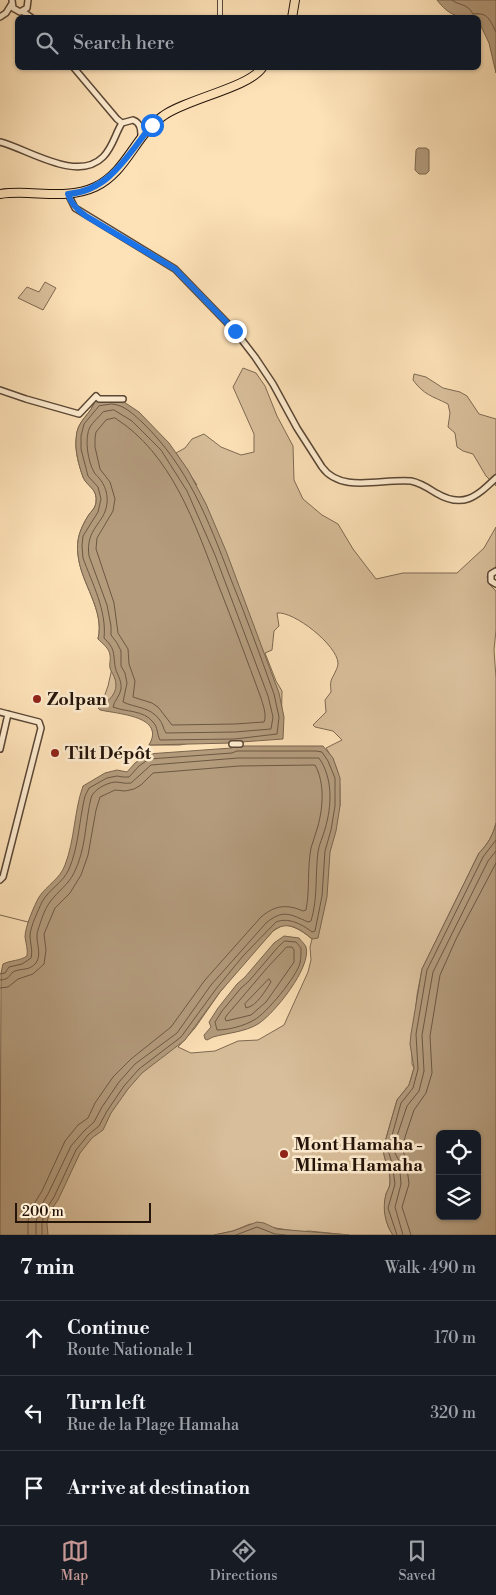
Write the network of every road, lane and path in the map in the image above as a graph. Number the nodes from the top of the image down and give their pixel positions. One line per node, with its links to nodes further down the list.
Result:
1 (220, 0): 9 (street)
2 (294, 0): 10 (main road)
3 (29, 2): 5 (street); 8 (street)
4 (12, 3): 5 (street); 6 (street)
5 (20, 11): 6 (street); 7 (street)
6 (6, 13): 11 (street)
7 (28, 15)
8 (32, 15)
9 (220, 15)
10 (292, 15)
11 (0, 18)
12 (76, 70): 14 (street)
13 (257, 70): 15 (main road)
14 (122, 123): 15 (street); 16 (street)
15 (141, 138): 18 (main road)
16 (0, 142)
17 (0, 194): 18 (main road)
18 (68, 194): 21 (street)
19 (0, 390): 20 (street)
20 (123, 399)
21 (496, 478)
22 (496, 571): 23 (street)
23 (496, 584)
24 (0, 712): 25 (street)
25 (8, 714): 28 (street); 29 (street)
26 (232, 744): 27 (street)
27 (240, 744)
28 (0, 749)
29 (0, 880)

